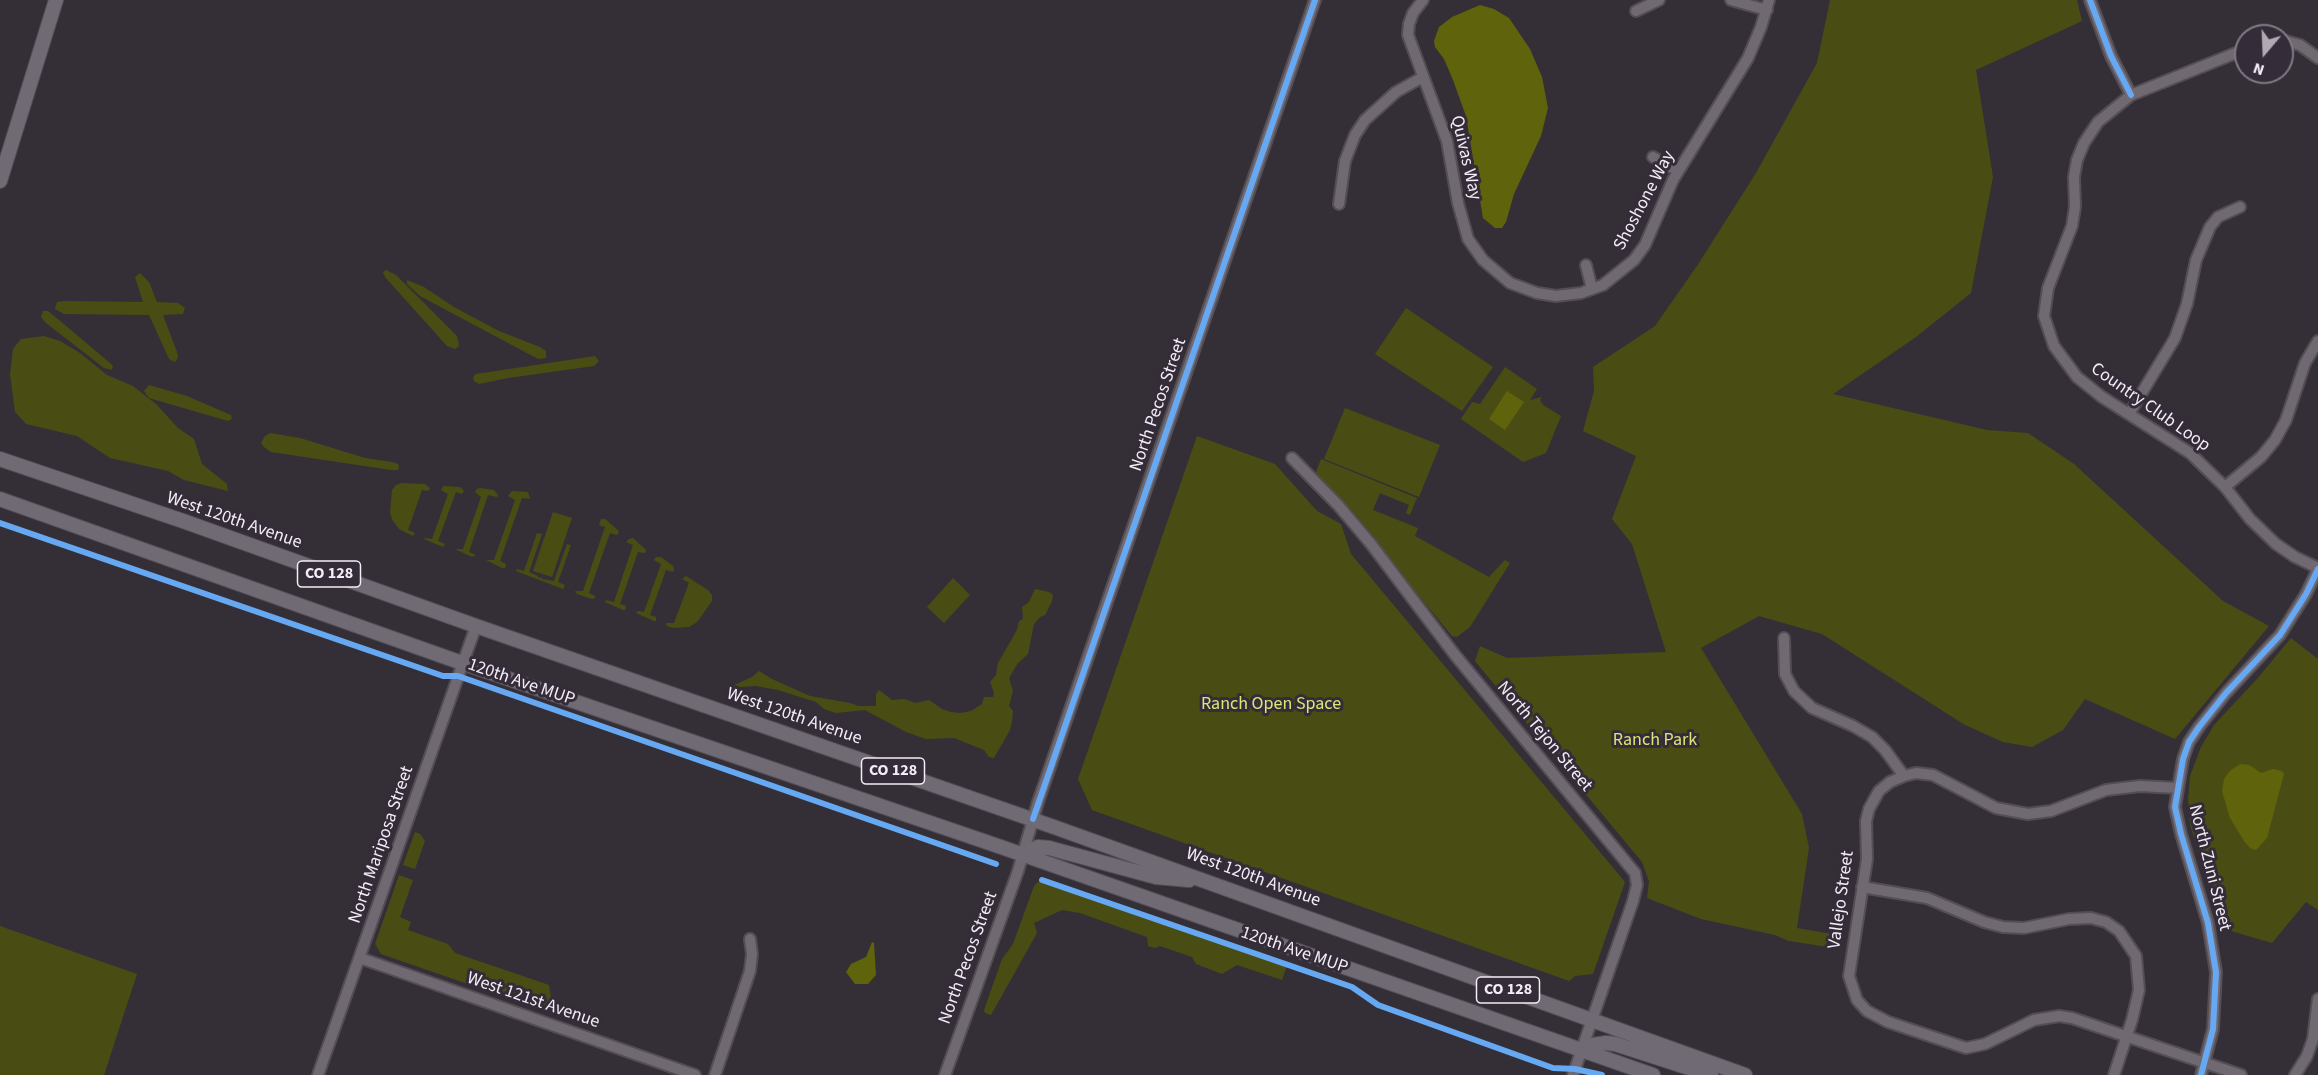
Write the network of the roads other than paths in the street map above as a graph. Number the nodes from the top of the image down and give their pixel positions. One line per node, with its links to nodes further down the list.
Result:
1 (56, 0): 16 (main road)
2 (1315, 0): 36 (street, North Pecos Street)
3 (1659, 0): 8 (street)
4 (1731, 0): 7 (street)
5 (2090, 0): 13 (street)
6 (1420, 1): 12 (street, Quivas Way)
7 (1768, 5): 15 (street, Shoshone Way)
8 (1636, 11)
9 (2294, 43): 11 (street)
10 (2234, 54): 13 (street, Country Club Loop)
11 (2318, 58)
12 (1423, 77): 17 (street); 21 (street, Quivas Way)
13 (2131, 95): 23 (street, Country Club Loop)
14 (1653, 157): 15 (street)
15 (1678, 171): 20 (street, Shoshone Way)
16 (0, 181)
17 (1339, 204)
18 (2240, 207): 23 (street)
19 (1586, 265): 20 (street)
20 (1592, 289): 21 (street, Shoshone Way)
21 (1537, 293)
22 (2318, 341): 28 (street)
23 (2129, 414): 28 (street, Country Club Loop)
24 (0, 453): 27 (main road)
25 (1292, 458): 43 (street, North Tejon Street)
26 (0, 459): 27 (main road, West 120th Avenue / CO 128)
27 (55, 478): 31 (main road, West 120th Avenue / CO 128)
28 (2225, 487): 30 (street, Country Club Loop)
29 (0, 499): 33 (main road, CO 128)
30 (2318, 568): 35 (street, North Zuni Street)
31 (476, 626): 33 (street, North Mariposa Street); 36 (main road, West 120th Avenue / CO 128)
32 (1784, 639): 34 (street)
33 (462, 663): 37 (main road, CO 128); 41 (street, North Mariposa Street)
34 (1904, 776): 35 (street); 39 (street, Vallejo Street)
35 (2177, 789): 46 (street, North Zuni Street)
36 (1032, 819): 37 (street, North Pecos Street); 38 (main road, West 120th Avenue / CO 128)
37 (1023, 855): 38 (main road); 45 (main road, CO 128); 50 (street, North Pecos Street)
38 (1212, 882): 43 (main road, West 120th Avenue / CO 128)
39 (1862, 887): 44 (street); 44 (street, Vallejo Street)
40 (750, 939): 49 (street)
41 (360, 958): 47 (street, North Mariposa Street); 48 (street, West 121st Avenue)
42 (2318, 999): 58 (street)
43 (1592, 1021): 45 (street, North Tejon Street); 54 (main road, West 120th Avenue / CO 128)
44 (2128, 1035): 46 (street); 55 (street)
45 (1581, 1051): 51 (street, North Tejon Street); 52 (main road, CO 128); 53 (main road)
46 (2205, 1062): 56 (street, North Zuni Street); 57 (street)
47 (318, 1075)
48 (695, 1075)
49 (715, 1075)
50 (945, 1075)
51 (1573, 1075)
52 (1653, 1075)
53 (1711, 1075)
54 (1744, 1075)
55 (2114, 1075)
56 (2201, 1075)
57 (2241, 1075)
58 (2295, 1075)

